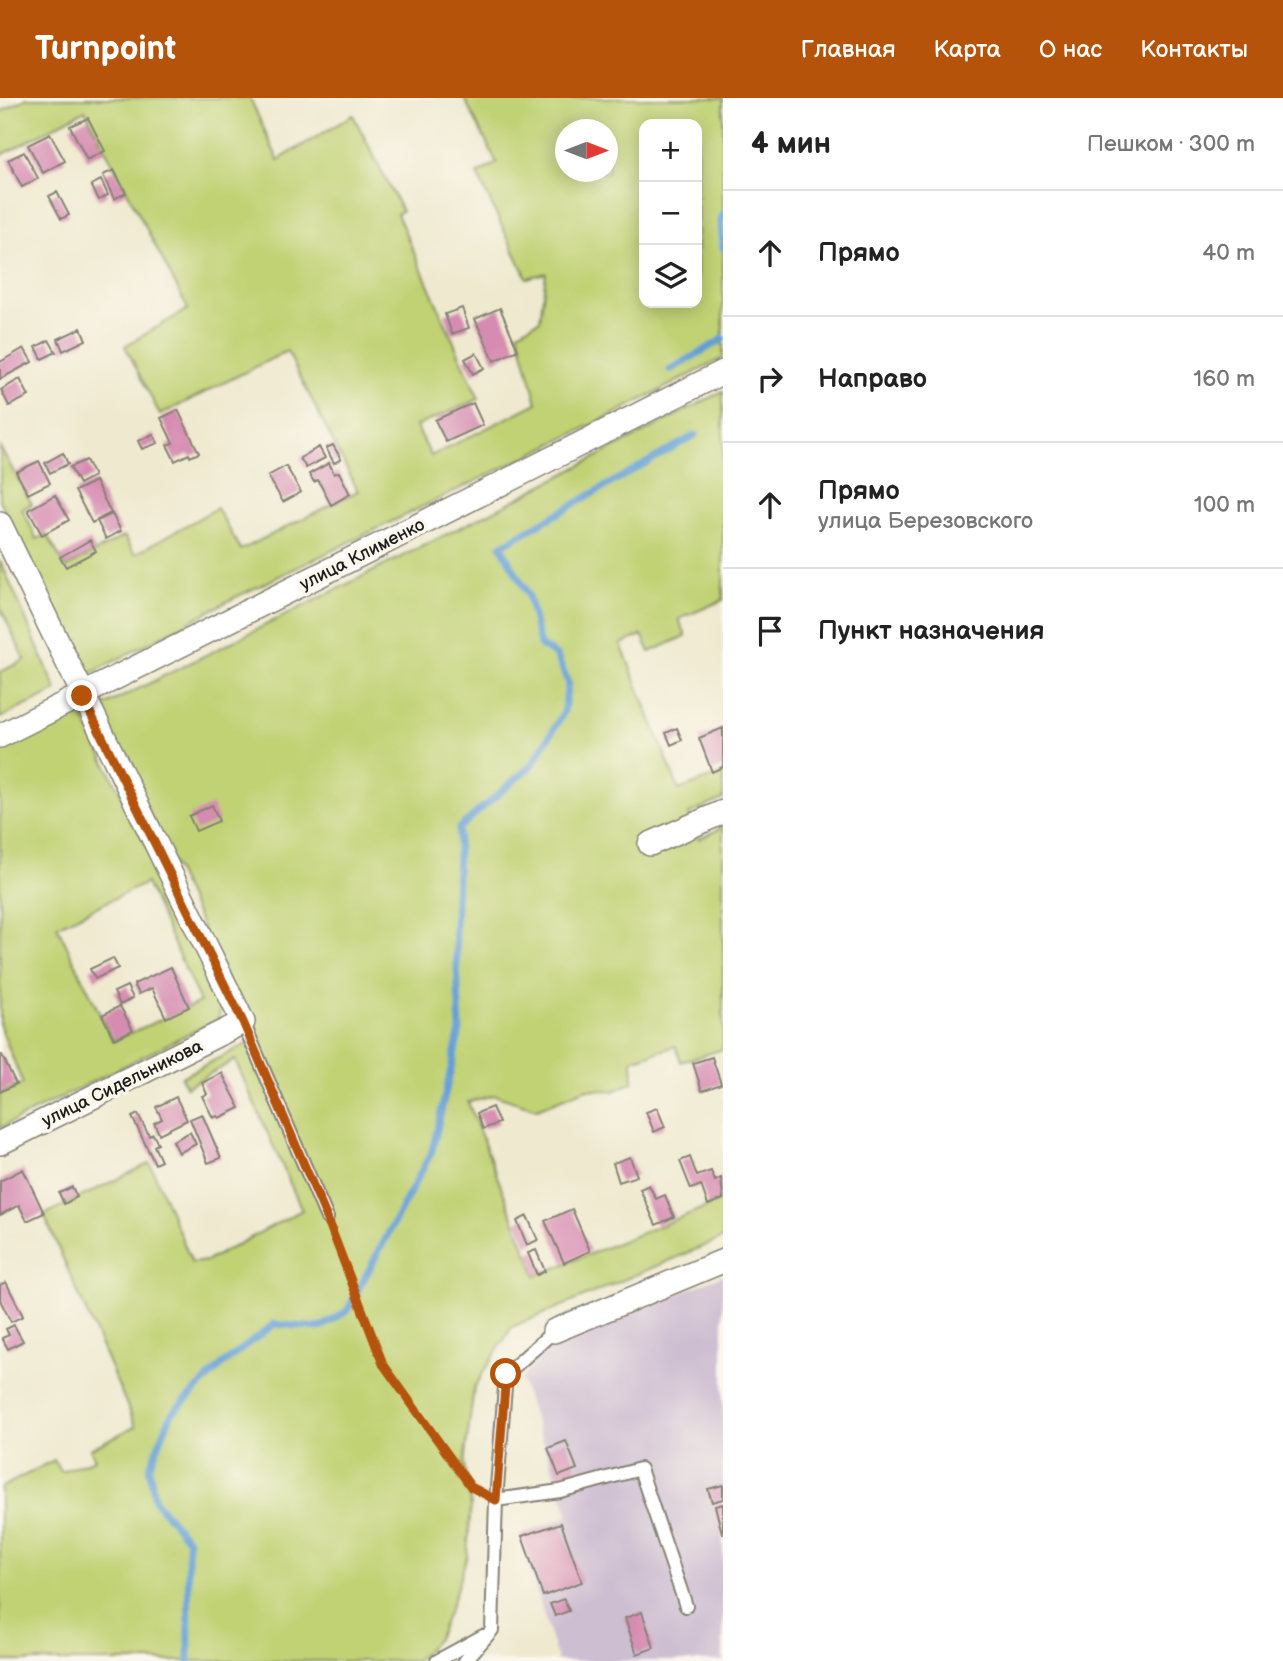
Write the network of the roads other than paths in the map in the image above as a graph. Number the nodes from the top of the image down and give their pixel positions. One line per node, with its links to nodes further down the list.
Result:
1 (723, 372): 3 (street, улица Клименко)
2 (0, 524): 3 (street)
3 (82, 696): 4 (street, улица Клименко); 7 (street)
4 (0, 736)
5 (723, 813): 6 (street)
6 (650, 844)
7 (243, 1022): 8 (street, улица Сидельникова); 9 (lane)
8 (0, 1143)
9 (327, 1218)
10 (723, 1261): 11 (street)
11 (554, 1331): 12 (lane)
12 (496, 1500): 13 (lane); 14 (lane)
13 (686, 1606)
14 (492, 1630): 15 (lane); 16 (lane)
15 (437, 1661)
16 (465, 1661)

